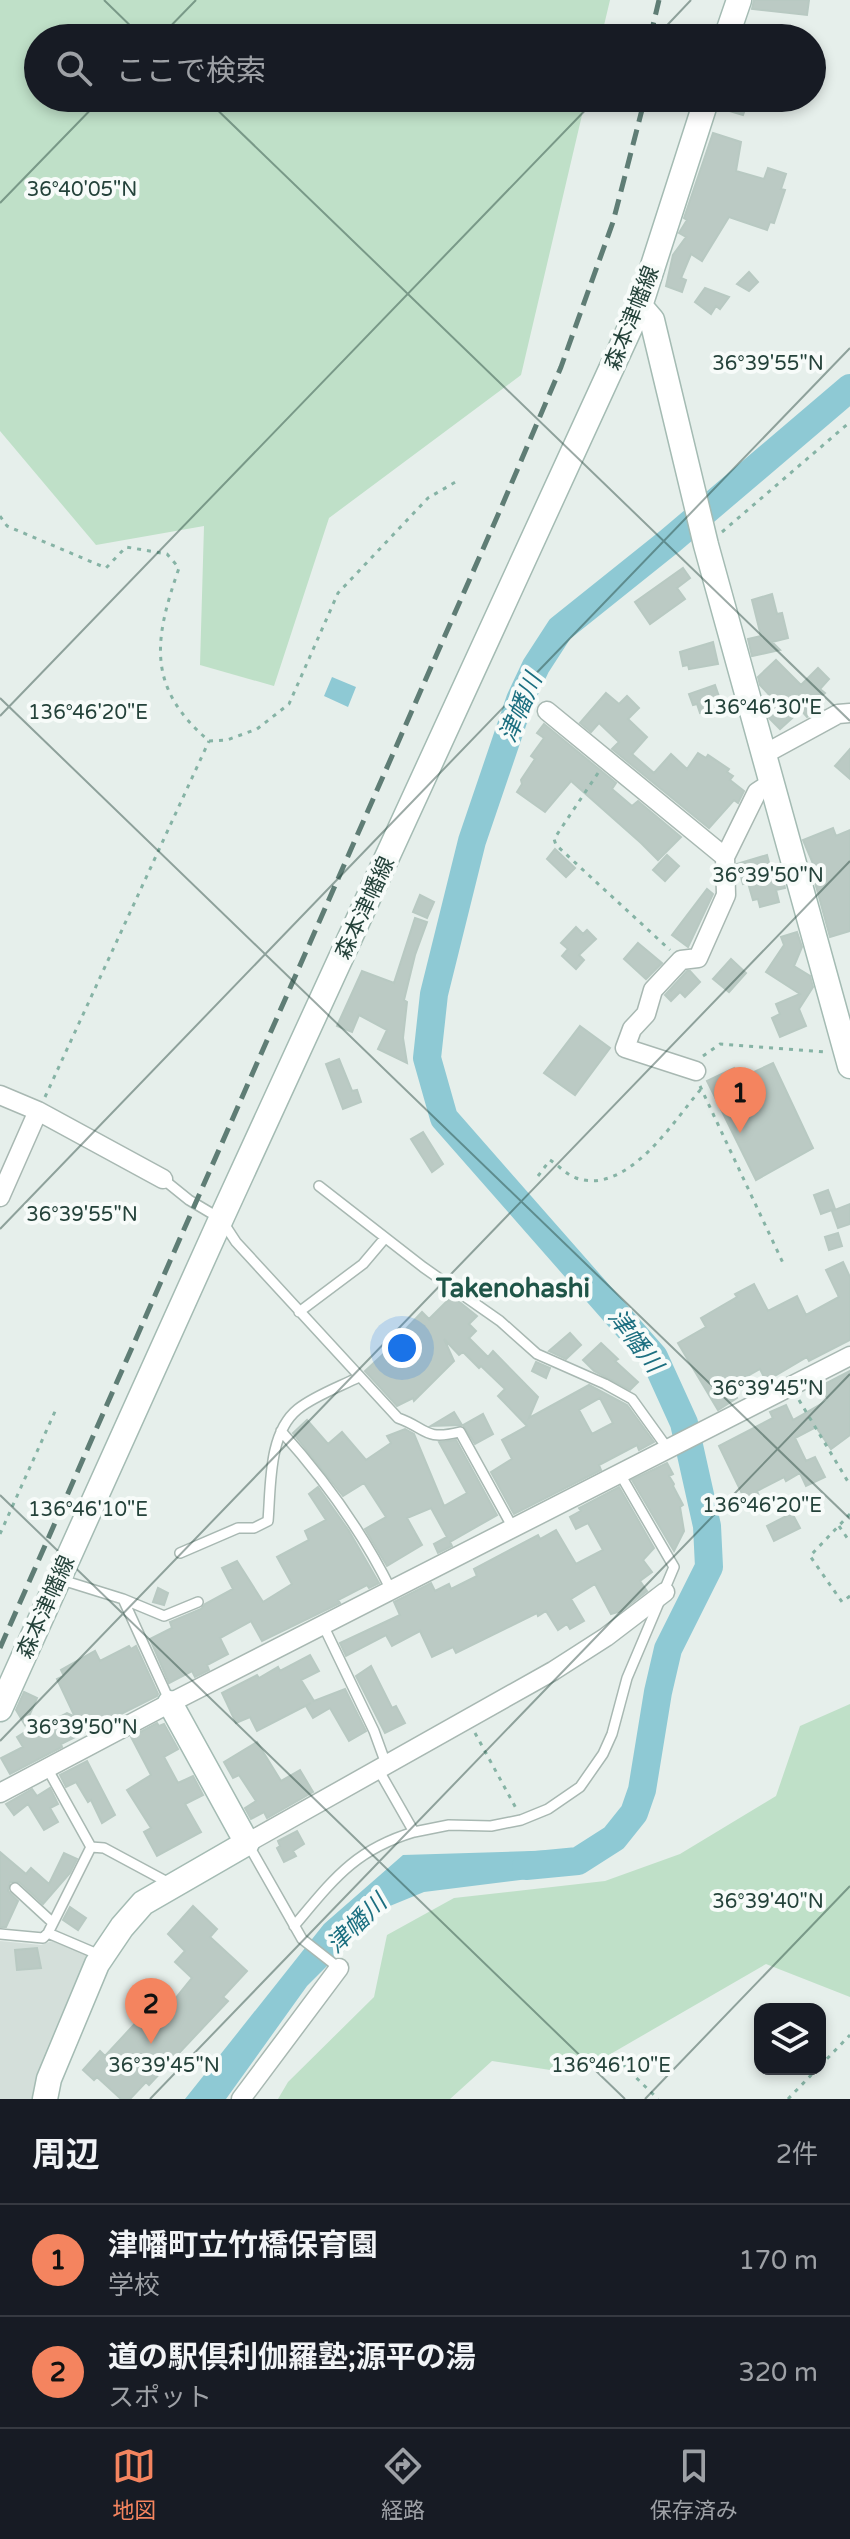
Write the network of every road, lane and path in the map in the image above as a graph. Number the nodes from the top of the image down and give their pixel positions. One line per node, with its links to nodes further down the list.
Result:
1 (739, 0): 2 (main road)
2 (731, 24)
3 (702, 112): 4 (main road, 森本津幡線)
4 (640, 306): 8 (main road); 25 (main road, 森本津幡線)
5 (850, 422): 8 (path)
6 (459, 480): 11 (path)
7 (0, 516): 11 (path)
8 (706, 545): 12 (main road)
9 (547, 711): 13 (street)
10 (850, 713): 12 (street)
11 (209, 741): 20 (path)
12 (762, 752): 14 (main road)
13 (606, 760): 15 (street); 16 (path)
14 (771, 783): 15 (street); 17 (main road)
15 (725, 857): 16 (street)
16 (681, 960): 18 (street)
17 (848, 1060): 18 (path)
18 (699, 1080): 21 (path); 27 (path)
19 (0, 1095): 20 (street)
20 (38, 1111): 22 (street); 24 (street)
21 (538, 1176)
22 (163, 1179): 25 (lane)
23 (319, 1186): 26 (lane)
24 (0, 1197)
25 (221, 1219): 28 (lane); 43 (main road, 森本津幡線)
26 (385, 1238): 28 (lane); 34 (lane)
27 (783, 1263)
28 (299, 1312): 30 (lane)
29 (850, 1356): 31 (street)
30 (359, 1377): 33 (lane); 39 (lane)
31 (791, 1386): 34 (street); 36 (path)
32 (57, 1407): 40 (path)
33 (281, 1431): 42 (lane); 44 (lane)
34 (668, 1449): 35 (street)
35 (620, 1474): 39 (street); 45 (lane)
36 (850, 1485)
37 (850, 1514): 38 (path)
38 (839, 1526): 41 (path); 46 (path)
39 (513, 1528): 44 (street)
40 (0, 1534)
41 (850, 1542)
42 (180, 1553)
43 (59, 1579): 47 (lane); 51 (main road, 森本津幡線)
44 (391, 1590): 49 (street)
45 (665, 1592): 52 (street); 56 (lane)
46 (850, 1596)
47 (123, 1599): 48 (lane); 50 (lane)
48 (198, 1602)
49 (323, 1625): 50 (street); 53 (lane)
50 (170, 1703): 54 (street); 58 (main road)
51 (0, 1709)
52 (467, 1719): 53 (street); 56 (path)
53 (382, 1766): 57 (lane); 58 (street)
54 (47, 1768): 55 (street); 59 (lane)
55 (0, 1793)
56 (522, 1820): 57 (lane)
57 (414, 1832): 62 (lane)
58 (247, 1843): 60 (main road); 62 (lane)
59 (91, 1847): 60 (lane); 63 (lane)
60 (174, 1885): 65 (main road)
61 (15, 1888): 63 (lane)
62 (294, 1926): 66 (lane)
63 (50, 1928): 64 (lane); 65 (lane)
64 (0, 1934)
65 (102, 1956): 72 (main road)
66 (339, 1968): 73 (street)
67 (850, 2035): 69 (path)
68 (615, 2057): 71 (path)
69 (826, 2060)
70 (811, 2075): 76 (path)
71 (651, 2093): 74 (path); 75 (path)
72 (45, 2099)
73 (241, 2099)
74 (645, 2099)
75 (658, 2099)
76 (788, 2099)

